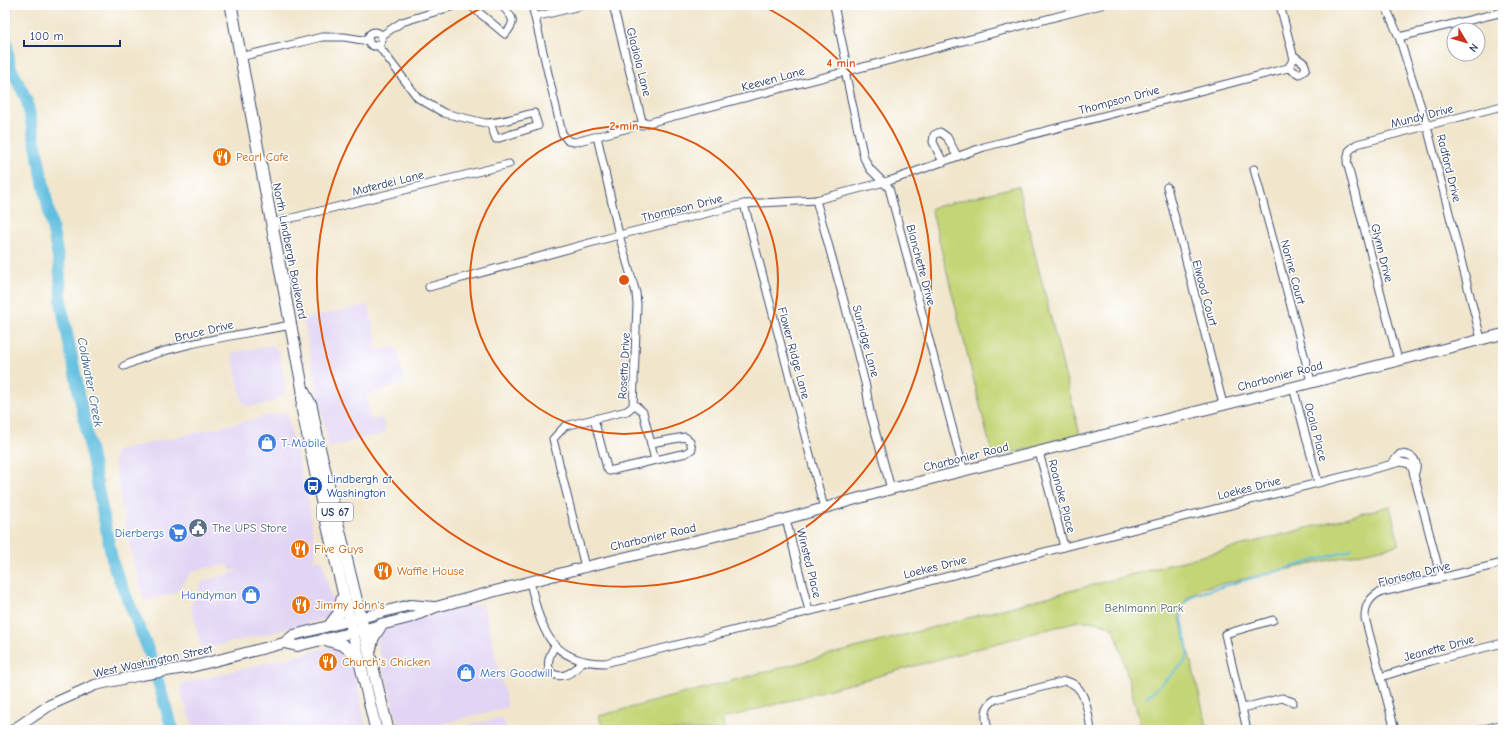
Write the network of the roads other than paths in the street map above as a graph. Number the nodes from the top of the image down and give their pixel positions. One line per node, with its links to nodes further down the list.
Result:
1 (230, 5): 18 (main road, North Lindbergh Boulevard / US 67)
2 (457, 5): 14 (street)
3 (470, 5): 4 (street)
4 (501, 5)
5 (532, 5): 13 (street)
6 (584, 5): 13 (street)
7 (613, 5): 22 (street, Gladiola Lane)
8 (834, 5): 19 (street, Blanchette Drive)
9 (1100, 5): 19 (street, Keeven Lane)
10 (1280, 5): 26 (street, Thompson Drive)
11 (1385, 5): 15 (street, Radford Drive)
12 (1503, 12): 15 (street)
13 (535, 17): 24 (street, Keeven Lane)
14 (381, 36): 16 (street); 17 (street)
15 (1399, 37): 23 (street, Radford Drive)
16 (369, 41): 17 (street); 18 (street)
17 (378, 45): 21 (street)
18 (240, 56): 34 (main road, North Lindbergh Boulevard / US 67)
19 (845, 71): 22 (street, Keeven Lane); 30 (street, Blanchette Drive)
20 (1503, 109): 23 (street, Mundy Drive)
21 (490, 123): 21 (street)
22 (643, 125): 24 (street, Keeven Lane)
23 (1427, 126): 25 (street, Mundy Drive); 39 (street, Radford Drive)
24 (597, 136): 35 (street, Rosetta Drive)
25 (1349, 151): 40 (street, Glynn Drive)
26 (957, 156): 27 (street, Thompson Drive); 27 (street)
27 (942, 162): 30 (street, Thompson Drive)
28 (509, 164): 34 (street, Materdei Lane)
29 (1254, 169): 42 (street, Norine Court)
30 (882, 182): 32 (street, Thompson Drive); 51 (street, Blanchette Drive)
31 (1166, 187): 46 (street, Elwood Court)
32 (816, 200): 33 (street, Thompson Drive); 53 (street, Sunridge Lane)
33 (744, 204): 35 (street, Thompson Drive); 54 (street, Flower Ridge Lane)
34 (272, 223): 37 (main road, North Lindbergh Boulevard / US 67)
35 (619, 235): 36 (street, Thompson Drive); 45 (street, Rosetta Drive)
36 (429, 287)
37 (291, 325): 41 (street, Bruce Drive); 44 (main road, North Lindbergh Boulevard / US 67)
38 (1503, 334): 39 (main road, Charbonier Road)
39 (1481, 340): 40 (main road, Charbonier Road)
40 (1398, 360): 42 (main road, Charbonier Road)
41 (124, 366)
42 (1311, 381): 43 (main road, Charbonier Road)
43 (1293, 387): 46 (main road, Charbonier Road); 52 (street, Ocala Place)
44 (303, 391): 61 (main road, US 67); 64 (main road, US 67)
45 (634, 404): 47 (street, Rosetta Drive); 48 (street)
46 (1223, 404): 49 (main road, Charbonier Road)
47 (594, 419): 50 (street); 58 (street, Rosetta Drive)
48 (651, 443): 50 (street); 50 (street)
49 (1039, 452): 51 (main road, Charbonier Road); 56 (street, Roanoke Place)
50 (655, 460)
51 (964, 472): 53 (main road, Charbonier Road)
52 (1318, 482): 56 (street, Loekes Drive); 59 (street, Loekes Drive)
53 (891, 490): 54 (main road, Charbonier Road)
54 (824, 508): 55 (main road, Charbonier Road)
55 (786, 520): 58 (main road, Charbonier Road); 63 (street, Winsted Place)
56 (1064, 546): 63 (street, Loekes Drive)
57 (1503, 563): 59 (street, Florisota Drive)
58 (585, 567): 60 (main road, Charbonier Road)
59 (1442, 578): 78 (street, Florisota Drive)
60 (530, 582): 62 (main road, Charbonier Road); 74 (street, Loekes Drive)
61 (343, 594): 66 (main road, US 67); 68 (main road)
62 (436, 607): 64 (main road, Charbonier Road); 67 (main road, Charbonier Road)
63 (810, 611): 77 (street, Loekes Drive)
64 (361, 618): 66 (main road, Charbonier Road); 69 (main road, US 67)
65 (1273, 620): 80 (street)
66 (349, 621): 68 (main road, West Washington Street); 70 (main road, US 67)
67 (382, 624): 69 (main road, Charbonier Road); 75 (main road)
68 (330, 626): 72 (main road, West Washington Street)
69 (364, 629): 70 (main road, West Washington Street); 75 (main road, US 67)
70 (352, 632): 71 (main road, West Washington Street); 76 (main road, US 67)
71 (324, 639): 72 (main road, West Washington Street); 76 (main road)
72 (284, 643): 82 (main road, West Washington Street)
73 (1503, 643): 78 (street, Jeanette Drive)
74 (555, 646): 77 (street, Loekes Drive); 77 (street)
75 (370, 654): 84 (main road, US 67)
76 (358, 656): 83 (main road, US 67)
77 (582, 662)
78 (1381, 677): 88 (street, Florisota Drive)
79 (1293, 702): 80 (street)
80 (1243, 708): 87 (street)
81 (1503, 724): 89 (street)
82 (12, 730)
83 (376, 730)
84 (388, 730)
85 (988, 730): 86 (street)
86 (1091, 730)
87 (1247, 730)
88 (1395, 730)
89 (1480, 730)

